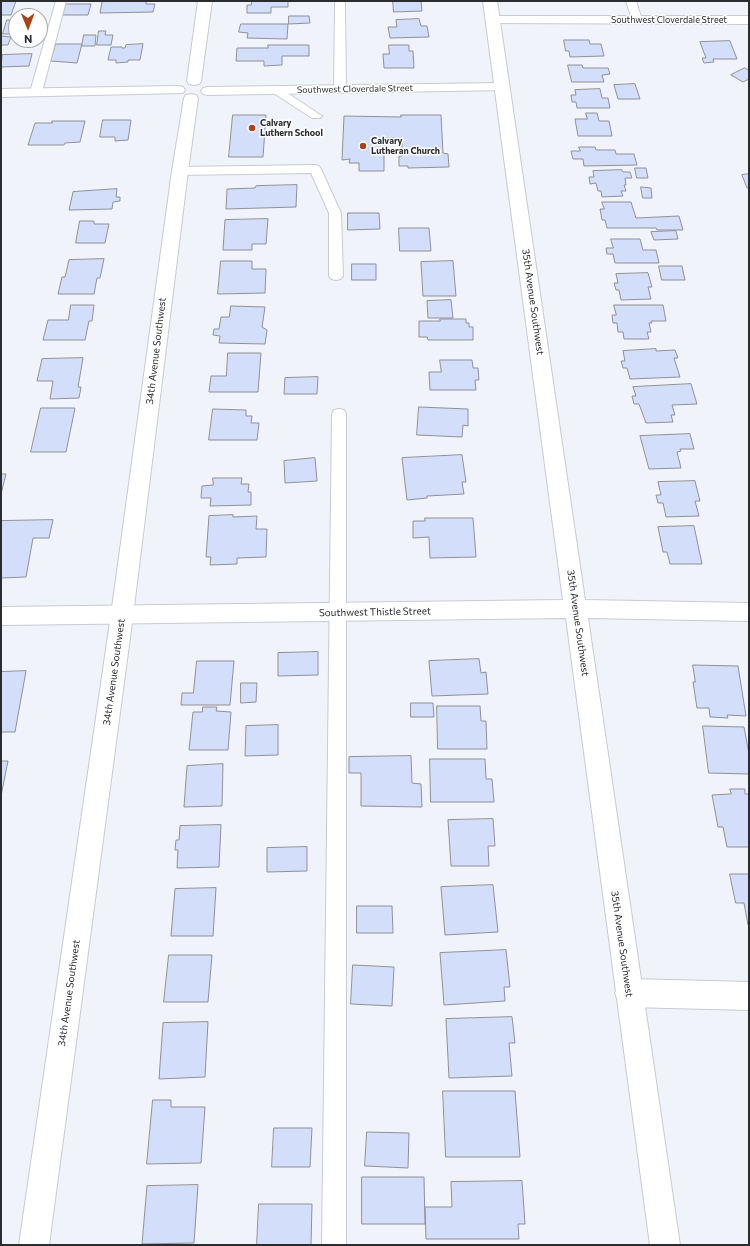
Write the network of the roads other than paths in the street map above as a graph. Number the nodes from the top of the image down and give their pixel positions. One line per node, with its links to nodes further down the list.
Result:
1 (61, 1): 13 (lane)
2 (205, 1): 11 (street, 34th Avenue Southwest)
3 (340, 1): 10 (lane)
4 (490, 1): 6 (street, 35th Avenue Southwest)
5 (631, 1): 7 (lane)
6 (493, 20): 7 (street, Southwest Cloverdale Street); 9 (street, 35th Avenue Southwest)
7 (637, 20): 8 (street, Southwest Cloverdale Street)
8 (749, 20)
9 (502, 87): 10 (street, Southwest Cloverdale Street); 19 (street, 35th Avenue Southwest)
10 (340, 89): 12 (street, Southwest Cloverdale Street)
11 (193, 90): 12 (street, Southwest Cloverdale Street); 13 (street, Southwest Cloverdale Street); 16 (street, 34th Avenue Southwest)
12 (276, 90): 15 (lane)
13 (36, 92): 14 (street, Southwest Cloverdale Street)
14 (1, 93)
15 (316, 116)
16 (180, 171): 17 (lane); 22 (street, 34th Avenue Southwest)
17 (336, 276)
18 (339, 414): 20 (lane)
19 (577, 609): 20 (street, Southwest Thistle Street); 21 (street, Southwest Thistle Street); 24 (street, 35th Avenue Southwest)
20 (338, 612): 22 (street, Southwest Thistle Street); 27 (lane)
21 (749, 612)
22 (122, 615): 23 (street, Southwest Thistle Street); 26 (street, 34th Avenue Southwest)
23 (1, 616)
24 (629, 993): 25 (street); 28 (street, 35th Avenue Southwest)
25 (749, 996)
26 (34, 1245)
27 (334, 1245)
28 (665, 1245)

